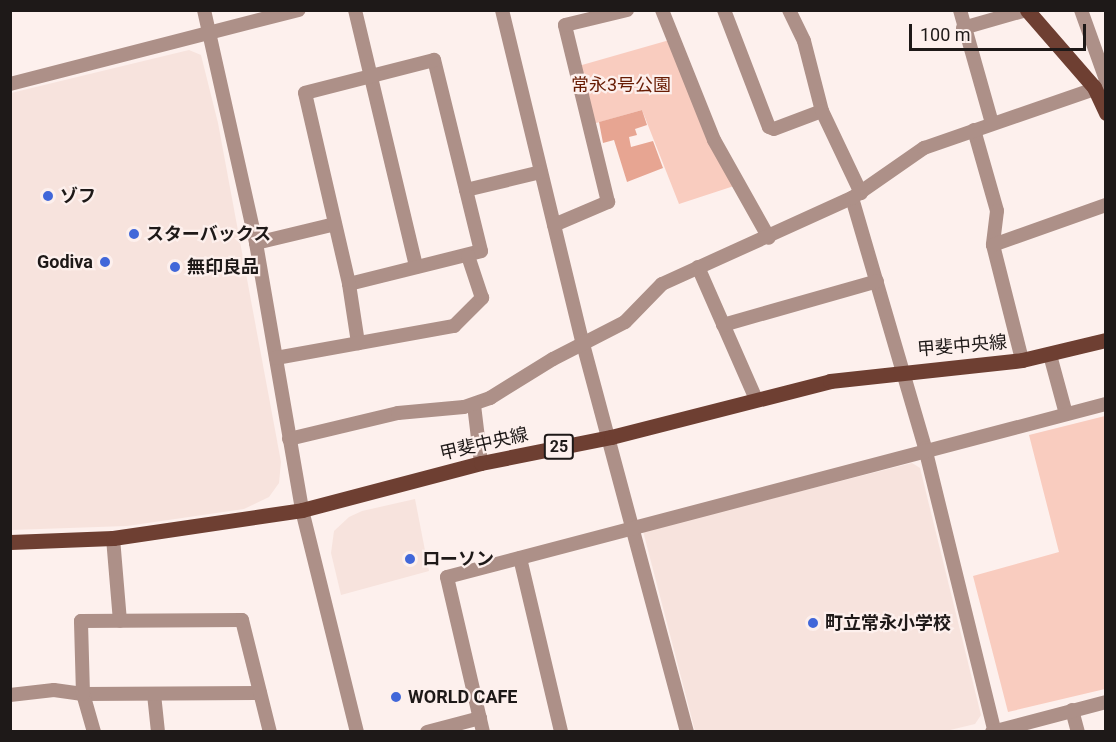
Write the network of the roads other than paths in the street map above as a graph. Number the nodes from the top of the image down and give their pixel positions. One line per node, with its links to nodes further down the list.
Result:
1 (204, 10): 13 (street)
2 (298, 10): 13 (street)
3 (355, 10): 14 (street)
4 (502, 10): 21 (street)
5 (627, 10): 26 (street)
6 (662, 10): 27 (street)
7 (724, 10): 17 (street)
8 (789, 10): 17 (street)
9 (960, 10): 12 (street)
10 (1026, 10): 12 (street); 16 (main road)
11 (1081, 10): 16 (street)
12 (963, 28): 19 (street)
13 (210, 33): 15 (street); 28 (street)
14 (370, 76): 22 (street); 25 (street); 31 (street)
15 (10, 84)
16 (1102, 84): 18 (main road); 19 (street)
17 (822, 111): 23 (street)
18 (1106, 112)
19 (992, 123): 20 (street)
20 (974, 130): 23 (street); 29 (street)
21 (541, 172): 22 (street); 26 (street)
22 (466, 190): 30 (street)
23 (857, 196): 27 (street); 33 (street)
24 (1106, 205): 29 (street)
25 (335, 224): 28 (street); 34 (street)
26 (554, 225): 38 (street)
27 (769, 238): 32 (street)
28 (256, 243): 40 (street)
29 (993, 245): 41 (street)
30 (468, 256): 31 (street); 37 (street)
31 (416, 267): 34 (street)
32 (698, 267): 35 (street); 38 (street)
33 (877, 281): 35 (street); 42 (street)
34 (349, 284): 37 (street)
35 (723, 325): 43 (street)
36 (1106, 340): 39 (main road, 甲斐中央線 / 25)
37 (358, 343): 40 (street)
38 (583, 344): 45 (street); 47 (street)
39 (1050, 356): 41 (main road, 甲斐中央線 / 25); 46 (street)
40 (276, 358): 48 (street)
41 (1022, 360): 42 (main road, 甲斐中央線 / 25)
42 (904, 370): 43 (main road, 甲斐中央線 / 25); 49 (street)
43 (756, 399): 47 (main road, 甲斐中央線 / 25)
44 (1106, 404): 46 (street)
45 (474, 405): 48 (street); 50 (street)
46 (1066, 414): 49 (street)
47 (610, 437): 50 (main road, 甲斐中央線 / 25); 52 (street)
48 (290, 439): 51 (street)
49 (925, 448): 52 (street); 64 (street)
50 (481, 463): 51 (main road, 甲斐中央線 / 25)
51 (302, 510): 53 (main road, 甲斐中央線 / 25); 68 (street)
52 (634, 526): 55 (street); 71 (street)
53 (113, 538): 54 (main road, 甲斐中央線 / 25); 56 (street)
54 (10, 542)
55 (520, 558): 63 (street); 70 (street)
56 (120, 621): 57 (street); 58 (street)
57 (260, 693): 59 (street); 67 (street)
58 (83, 694): 59 (street); 60 (street); 65 (street)
59 (154, 694): 66 (street)
60 (10, 695)
61 (1106, 702): 62 (street)
62 (1072, 710): 64 (street); 72 (street)
63 (482, 725): 69 (street)
64 (994, 731)
65 (94, 732)
66 (158, 732)
67 (270, 732)
68 (357, 732)
69 (427, 732)
70 (561, 732)
71 (687, 732)
72 (1078, 732)

